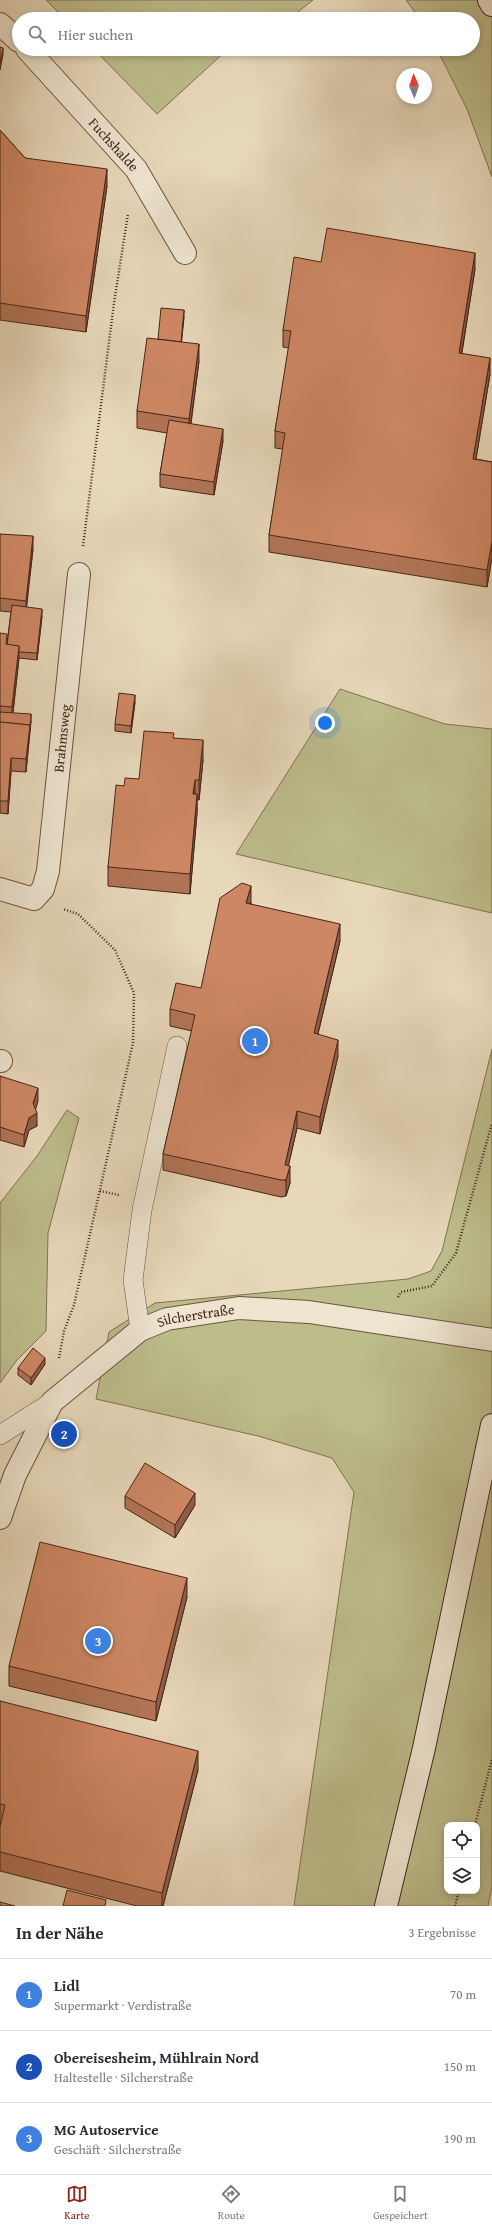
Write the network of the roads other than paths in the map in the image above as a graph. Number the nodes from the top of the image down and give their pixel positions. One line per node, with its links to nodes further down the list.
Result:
1 (489, 0): 2 (street)
2 (492, 5)
3 (0, 24): 4 (street)
4 (12, 35)
5 (33, 56): 6 (street, Fuchshalde)
6 (185, 253)
7 (79, 574): 8 (street, Brahmsweg)
8 (0, 889)
9 (177, 1046): 10 (lane)
10 (140, 1330): 11 (street, Silcherstraße); 12 (street, Silcherstraße)
11 (492, 1340)
12 (52, 1402): 14 (lane); 15 (street, Silcherstraße)
13 (492, 1425): 16 (street)
14 (0, 1436)
15 (0, 1518)
16 (386, 1906)

